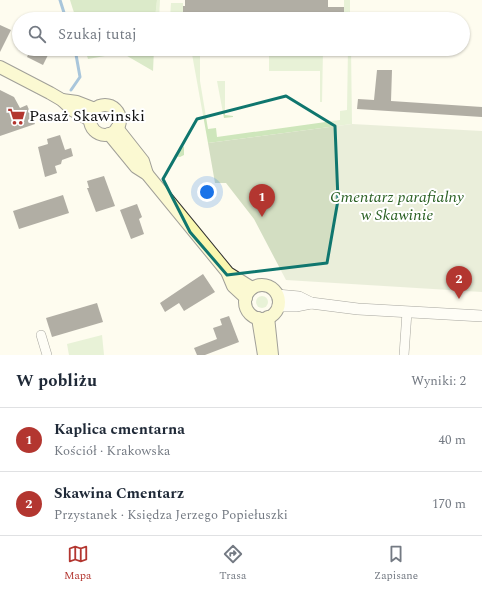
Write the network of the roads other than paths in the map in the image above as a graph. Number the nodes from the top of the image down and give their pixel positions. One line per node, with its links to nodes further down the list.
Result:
1 (0, 66): 2 (main road)
2 (93, 114): 3 (main road); 3 (main road)
3 (113, 131): 4 (main road)
4 (249, 293): 5 (main road); 8 (main road)
5 (278, 301): 6 (street); 8 (main road)
6 (407, 312): 7 (street); 10 (street)
7 (482, 316)
8 (263, 318): 12 (main road); 13 (main road)
9 (41, 335): 11 (street)
10 (404, 354)
11 (47, 355)
12 (264, 355)
13 (272, 355)

